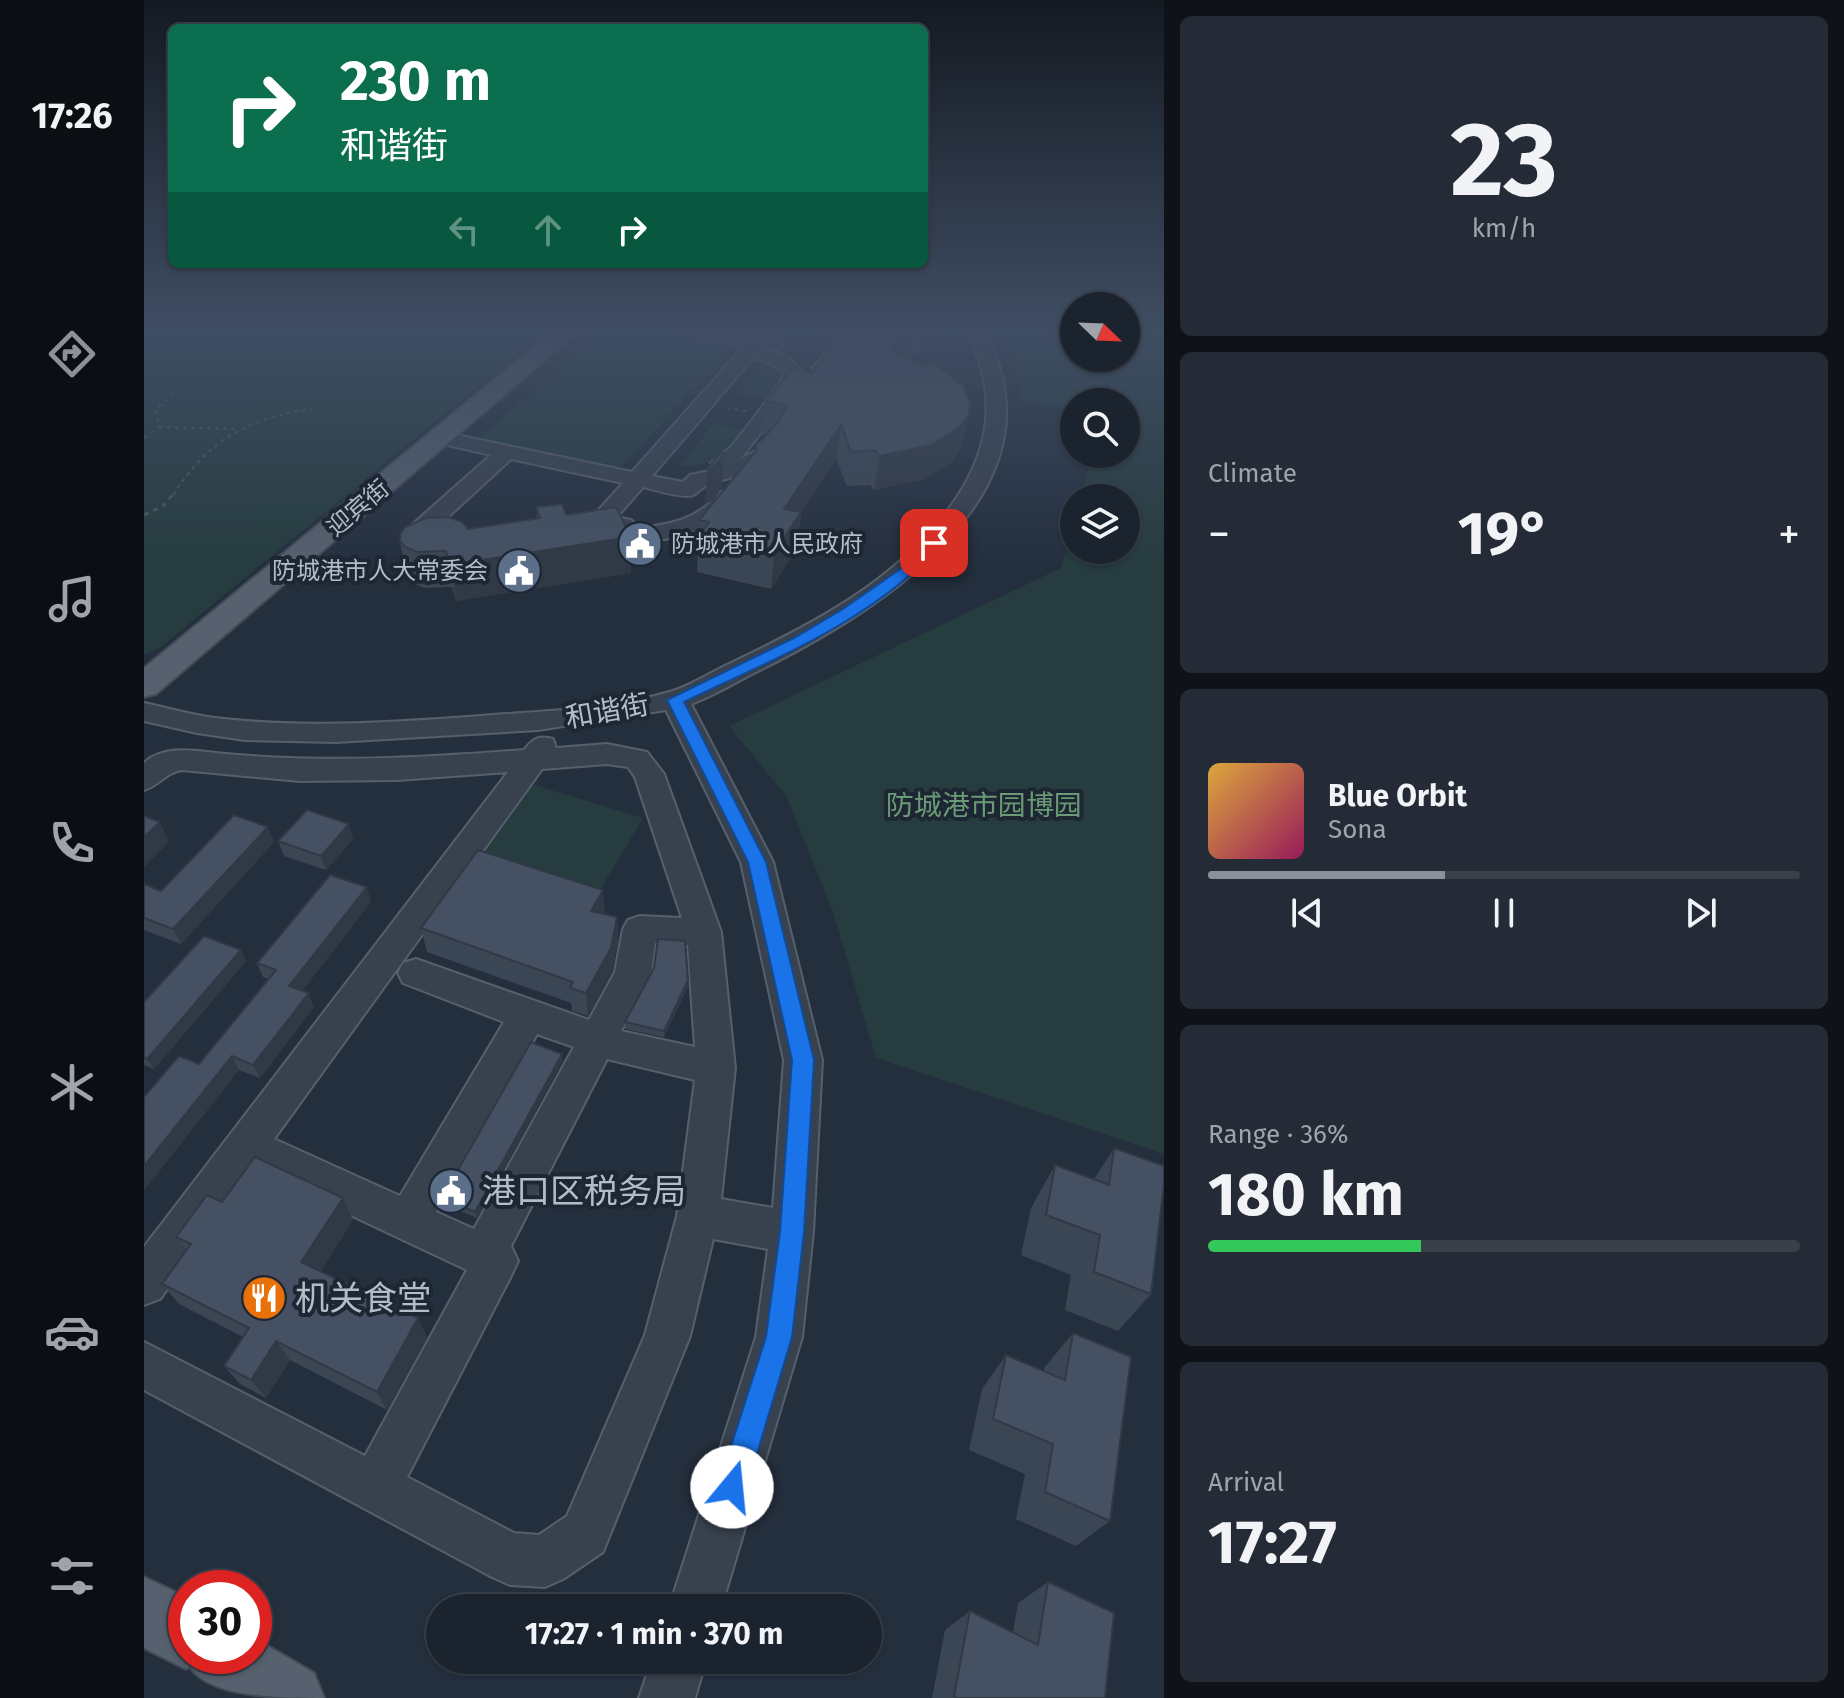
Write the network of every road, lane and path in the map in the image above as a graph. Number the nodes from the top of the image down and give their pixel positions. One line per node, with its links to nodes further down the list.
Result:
1 (157, 408): 9 (path)
2 (477, 408): 12 (main road, 迎宾街)
3 (702, 408): 15 (street)
4 (729, 408): 8 (path)
5 (774, 408): 8 (street)
6 (997, 408): 21 (street, 和谐街)
7 (313, 409): 10 (path)
8 (766, 415): 14 (street)
9 (159, 427): 10 (path); 11 (path)
10 (236, 429): 16 (path)
11 (144, 438)
12 (442, 438): 13 (street); 20 (main road, 迎宾街)
13 (506, 452): 15 (street); 19 (street)
14 (745, 459): 15 (street); 15 (street); 18 (street)
15 (652, 473): 17 (street)
16 (144, 515)
17 (602, 520): 18 (street); 18 (street)
18 (634, 536)
19 (468, 542)
20 (144, 686)
21 (675, 700): 23 (street, 和谐街); 33 (street)
22 (144, 712): 23 (street, 和谐街)
23 (538, 740): 24 (street); 25 (street); 30 (street)
24 (144, 780)
25 (704, 932): 28 (street); 29 (street)
26 (416, 973): 27 (street)
27 (528, 1015): 28 (street); 32 (street)
28 (598, 1040): 29 (street); 34 (street)
29 (716, 1068): 31 (street)
30 (246, 1146): 32 (street); 35 (street)
31 (698, 1216): 33 (street); 37 (street)
32 (408, 1221): 34 (street)
33 (792, 1232): 38 (street)
34 (483, 1255): 37 (street)
35 (144, 1283)
36 (144, 1365): 37 (street)
37 (375, 1487)
38 (699, 1594)
39 (144, 1610): 40 (main road)
40 (168, 1624)
41 (250, 1674): 43 (main road)
42 (675, 1674): 44 (street)
43 (289, 1698)
44 (667, 1698)

